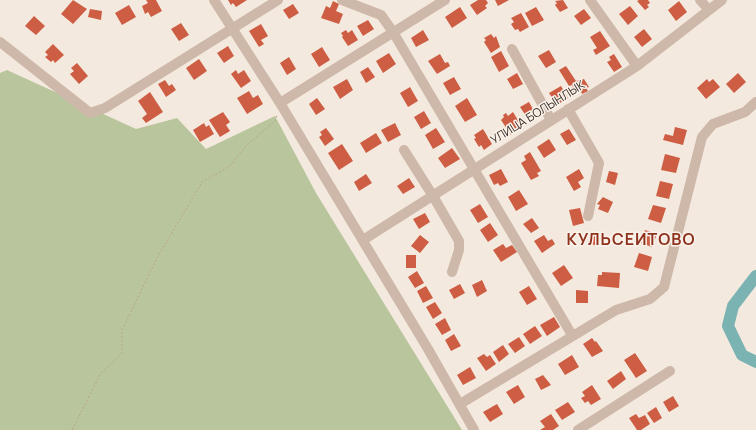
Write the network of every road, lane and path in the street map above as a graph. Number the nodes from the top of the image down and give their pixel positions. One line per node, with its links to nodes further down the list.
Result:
1 (214, 0): 9 (street)
2 (278, 0): 9 (street)
3 (342, 0): 10 (street)
4 (445, 0): 10 (street)
5 (590, 0): 13 (street)
6 (700, 0): 8 (street)
7 (722, 0): 8 (street, УЛИЦА БОЛЫНЛЫК)
8 (709, 10): 13 (street, УЛИЦА БОЛЫНЛЫК)
9 (232, 29): 11 (street); 15 (street)
10 (393, 32): 15 (street); 19 (street)
11 (0, 42)
12 (512, 49): 17 (street)
13 (637, 66): 16 (street, УЛИЦА БОЛЫНЛЫК)
14 (756, 102): 24 (street)
15 (280, 103): 22 (street); 27 (path)
16 (568, 110): 17 (street, УЛИЦА БОЛЫНЛЫК); 21 (street)
17 (551, 120): 19 (street, УЛИЦА БОЛЫНЛЫК)
18 (404, 150): 20 (street)
19 (474, 169): 20 (street, УЛИЦА БОЛЫНЛЫК); 24 (street)
20 (433, 196): 22 (street, УЛИЦА БОЛЫНЛЫК); 23 (street)
21 (588, 216)
22 (362, 240): 26 (street)
23 (452, 272)
24 (572, 336): 26 (street)
25 (670, 371): 29 (street)
26 (460, 404): 28 (street)
27 (72, 430)
28 (474, 430)
29 (578, 430)

